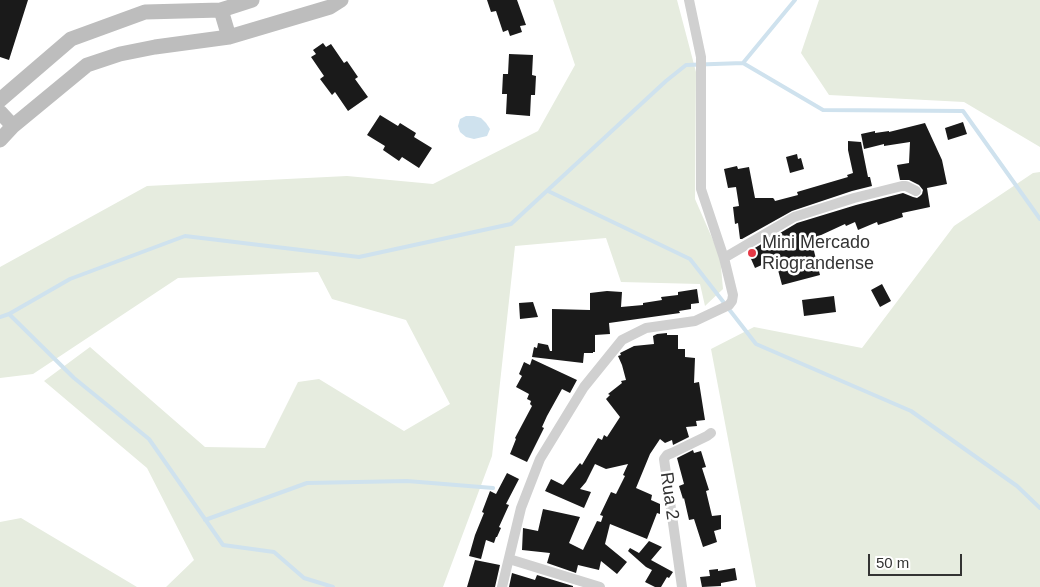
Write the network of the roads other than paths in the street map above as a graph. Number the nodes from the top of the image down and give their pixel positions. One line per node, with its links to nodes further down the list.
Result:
1 (252, 0): 4 (street)
2 (341, 0): 5 (street)
3 (689, 0): 11 (street)
4 (221, 10): 5 (street); 6 (street)
5 (229, 37): 8 (street)
6 (0, 100)
7 (0, 112): 8 (street)
8 (13, 126): 9 (street)
9 (0, 140)
10 (916, 192): 11 (street)
11 (724, 258): 13 (street)
12 (711, 433): 16 (street, Rua 2)
13 (509, 559): 14 (street); 15 (street)
14 (502, 587)
15 (600, 587)
16 (682, 587)

